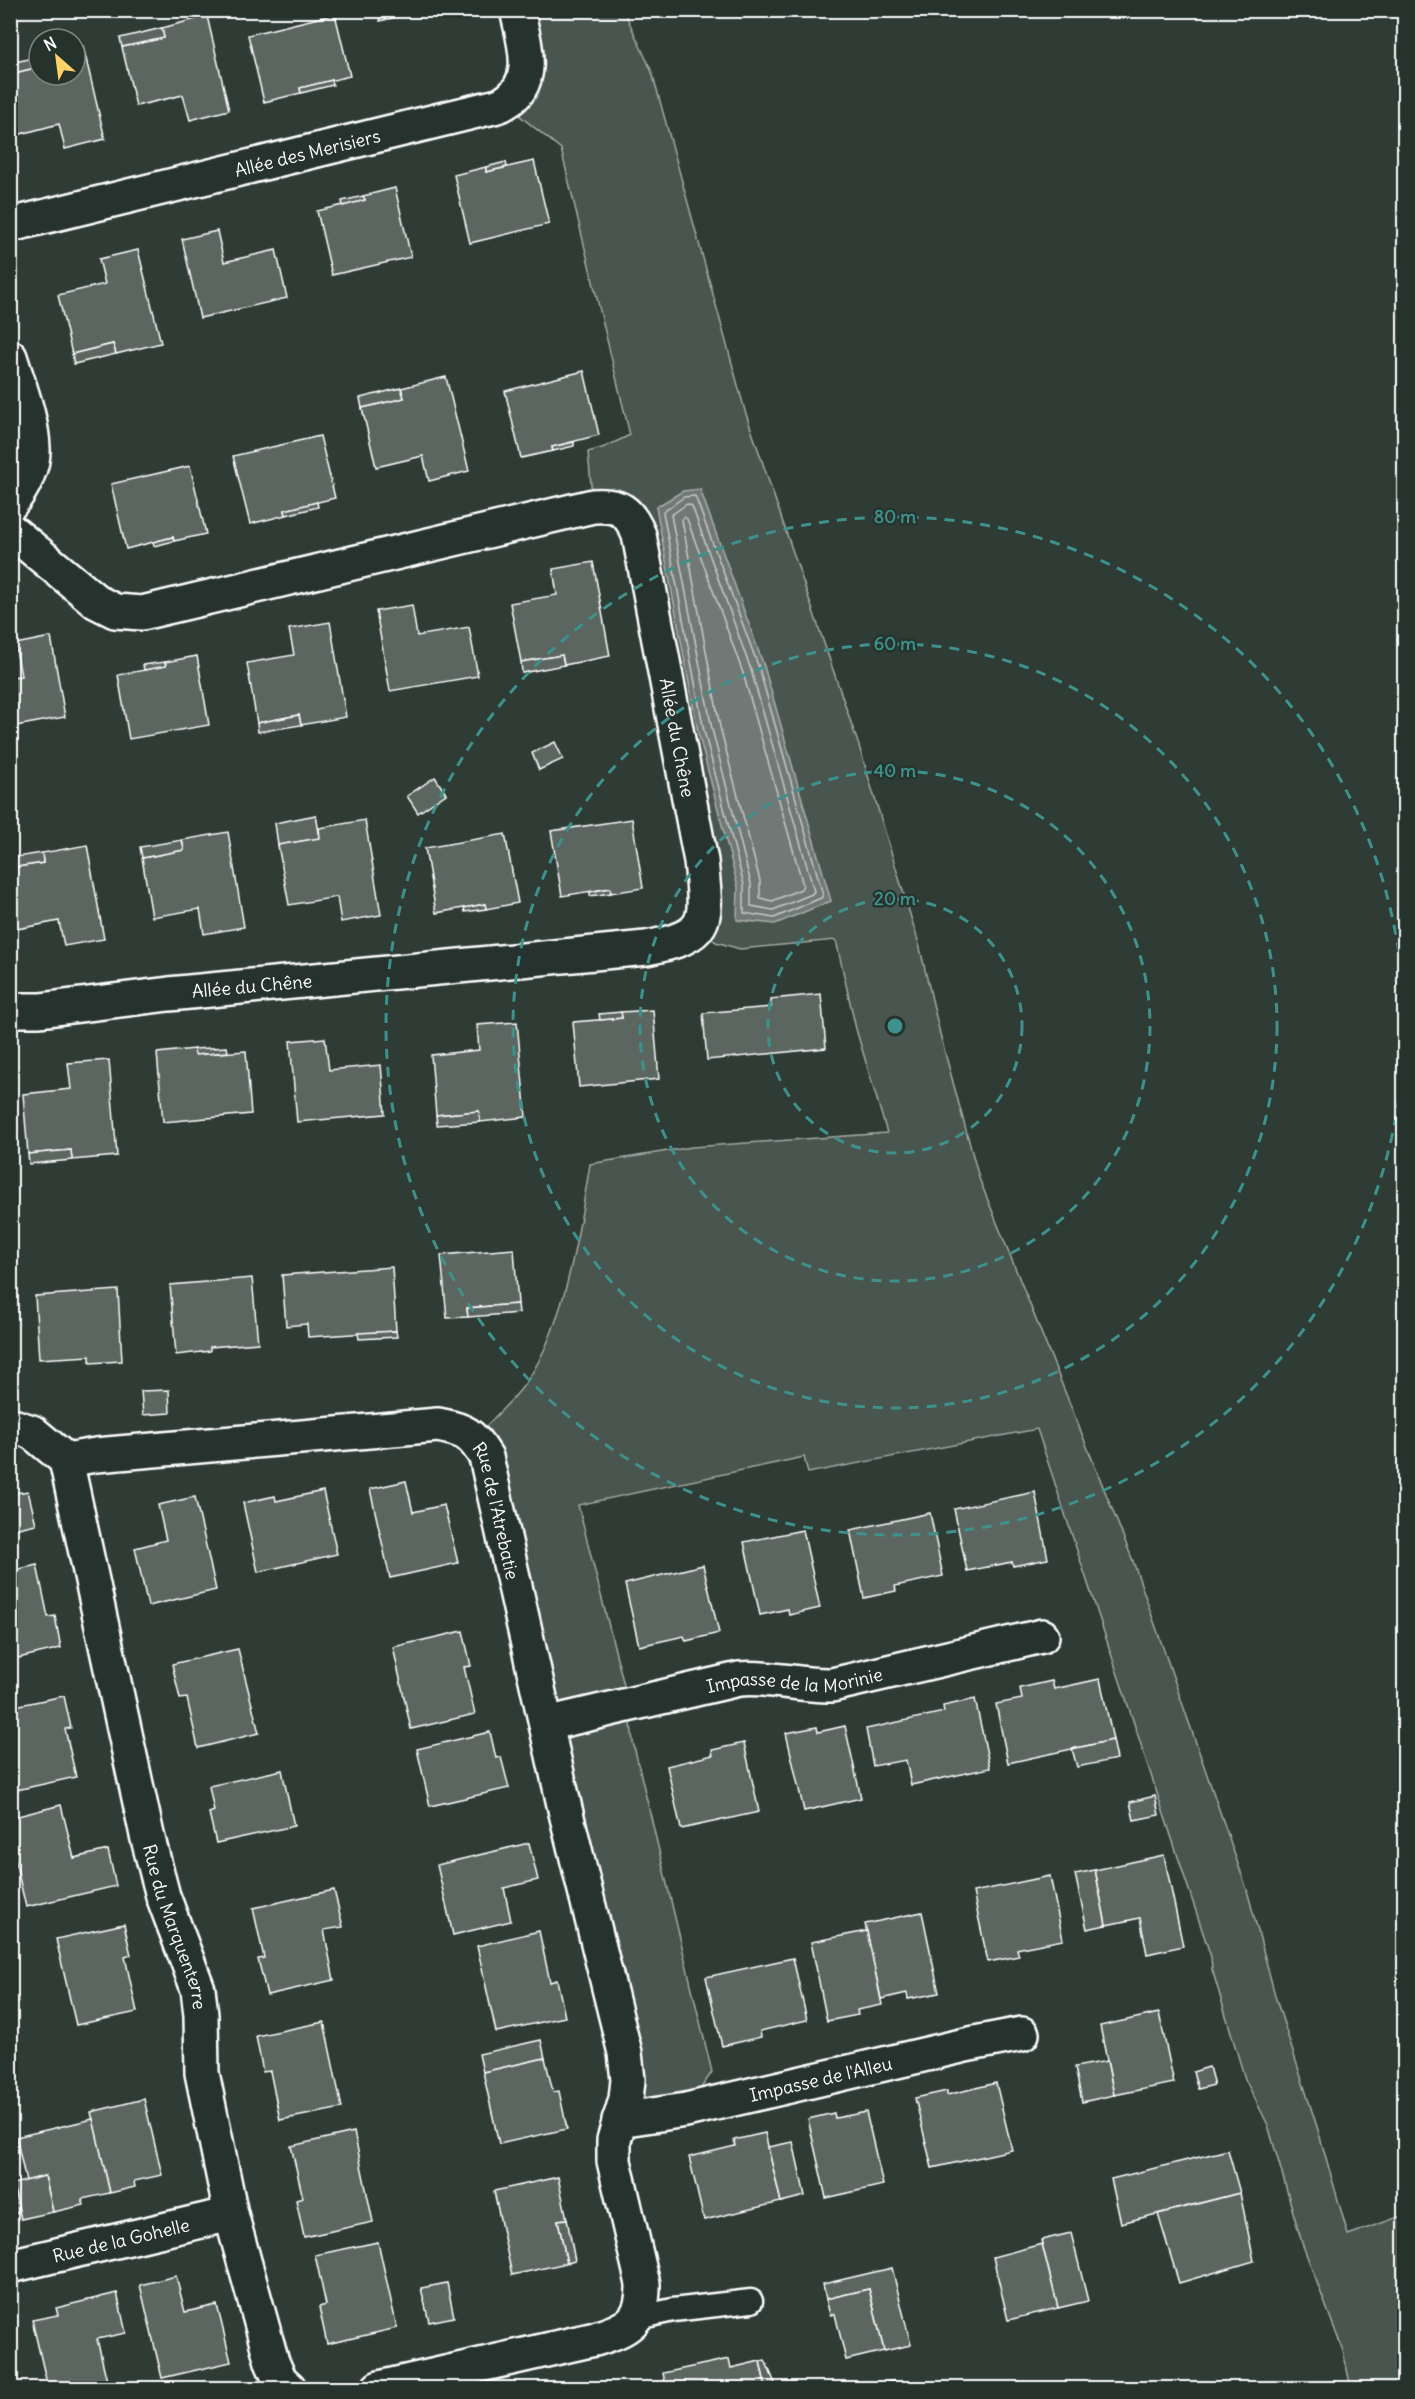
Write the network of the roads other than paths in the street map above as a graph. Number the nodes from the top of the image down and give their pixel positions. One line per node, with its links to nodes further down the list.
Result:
1 (517, 10): 2 (street, Allée des Merisiers)
2 (10, 225)
3 (10, 357): 4 (street)
4 (10, 504)
5 (10, 530): 6 (street, Allée du Chêne)
6 (10, 1010)
7 (10, 1425): 8 (street)
8 (66, 1460): 10 (street, Rue de l'Atrebatie); 13 (street, Rue du Marquenterre)
9 (1042, 1636): 10 (street, Impasse de la Morinie)
10 (546, 1724): 12 (street, Rue de l'Atrebatie)
11 (1022, 2034): 12 (street, Impasse de l'Alleu)
12 (619, 2120): 16 (street)
13 (231, 2214): 14 (street, Rue de la Gohelle); 17 (street, Rue du Marquenterre)
14 (10, 2266)
15 (751, 2301): 16 (lane)
16 (637, 2318): 18 (street)
17 (289, 2388)
18 (379, 2388)

